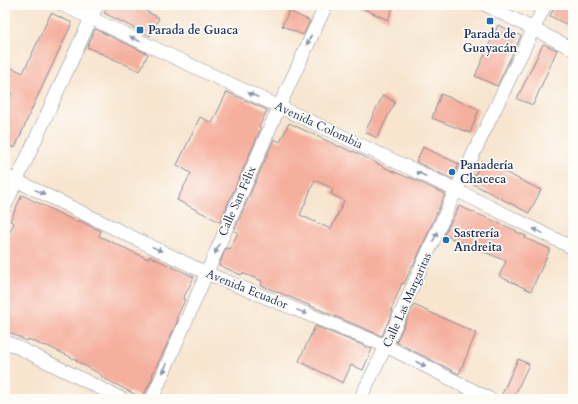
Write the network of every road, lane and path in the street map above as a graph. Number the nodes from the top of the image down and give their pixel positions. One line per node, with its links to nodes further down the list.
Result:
1 (63, 5): 6 (street, Avenida Colombia)
2 (98, 5): 6 (street)
3 (326, 5): 9 (street, Calle San Félix, one-way to 9)
4 (486, 5): 7 (street)
5 (545, 5): 7 (street, Calle Las Margaritas)
6 (91, 18): 9 (street, Avenida Colombia, one-way to 6); 10 (street)
7 (533, 29): 8 (street); 11 (street, Calle Las Margaritas)
8 (573, 49)
9 (279, 107): 11 (street, Avenida Colombia, one-way to 9); 14 (street, Calle San Félix, one-way to 14)
10 (11, 178): 12 (street); 14 (street, Avenida Ecuador, one-way to 14)
11 (456, 190): 13 (street, Avenida Colombia, one-way to 11); 16 (street, Calle Las Margaritas, one-way to 11)
12 (5, 206)
13 (573, 248)
14 (206, 273): 16 (street, Avenida Ecuador, one-way to 16); 18 (street, Calle San Félix, one-way to 18)
15 (5, 341): 17 (street)
16 (386, 346): 19 (street, Calle Las Margaritas); 20 (street, Avenida Ecuador, one-way to 20)
17 (122, 399)
18 (152, 399)
19 (360, 399)
20 (490, 399)

